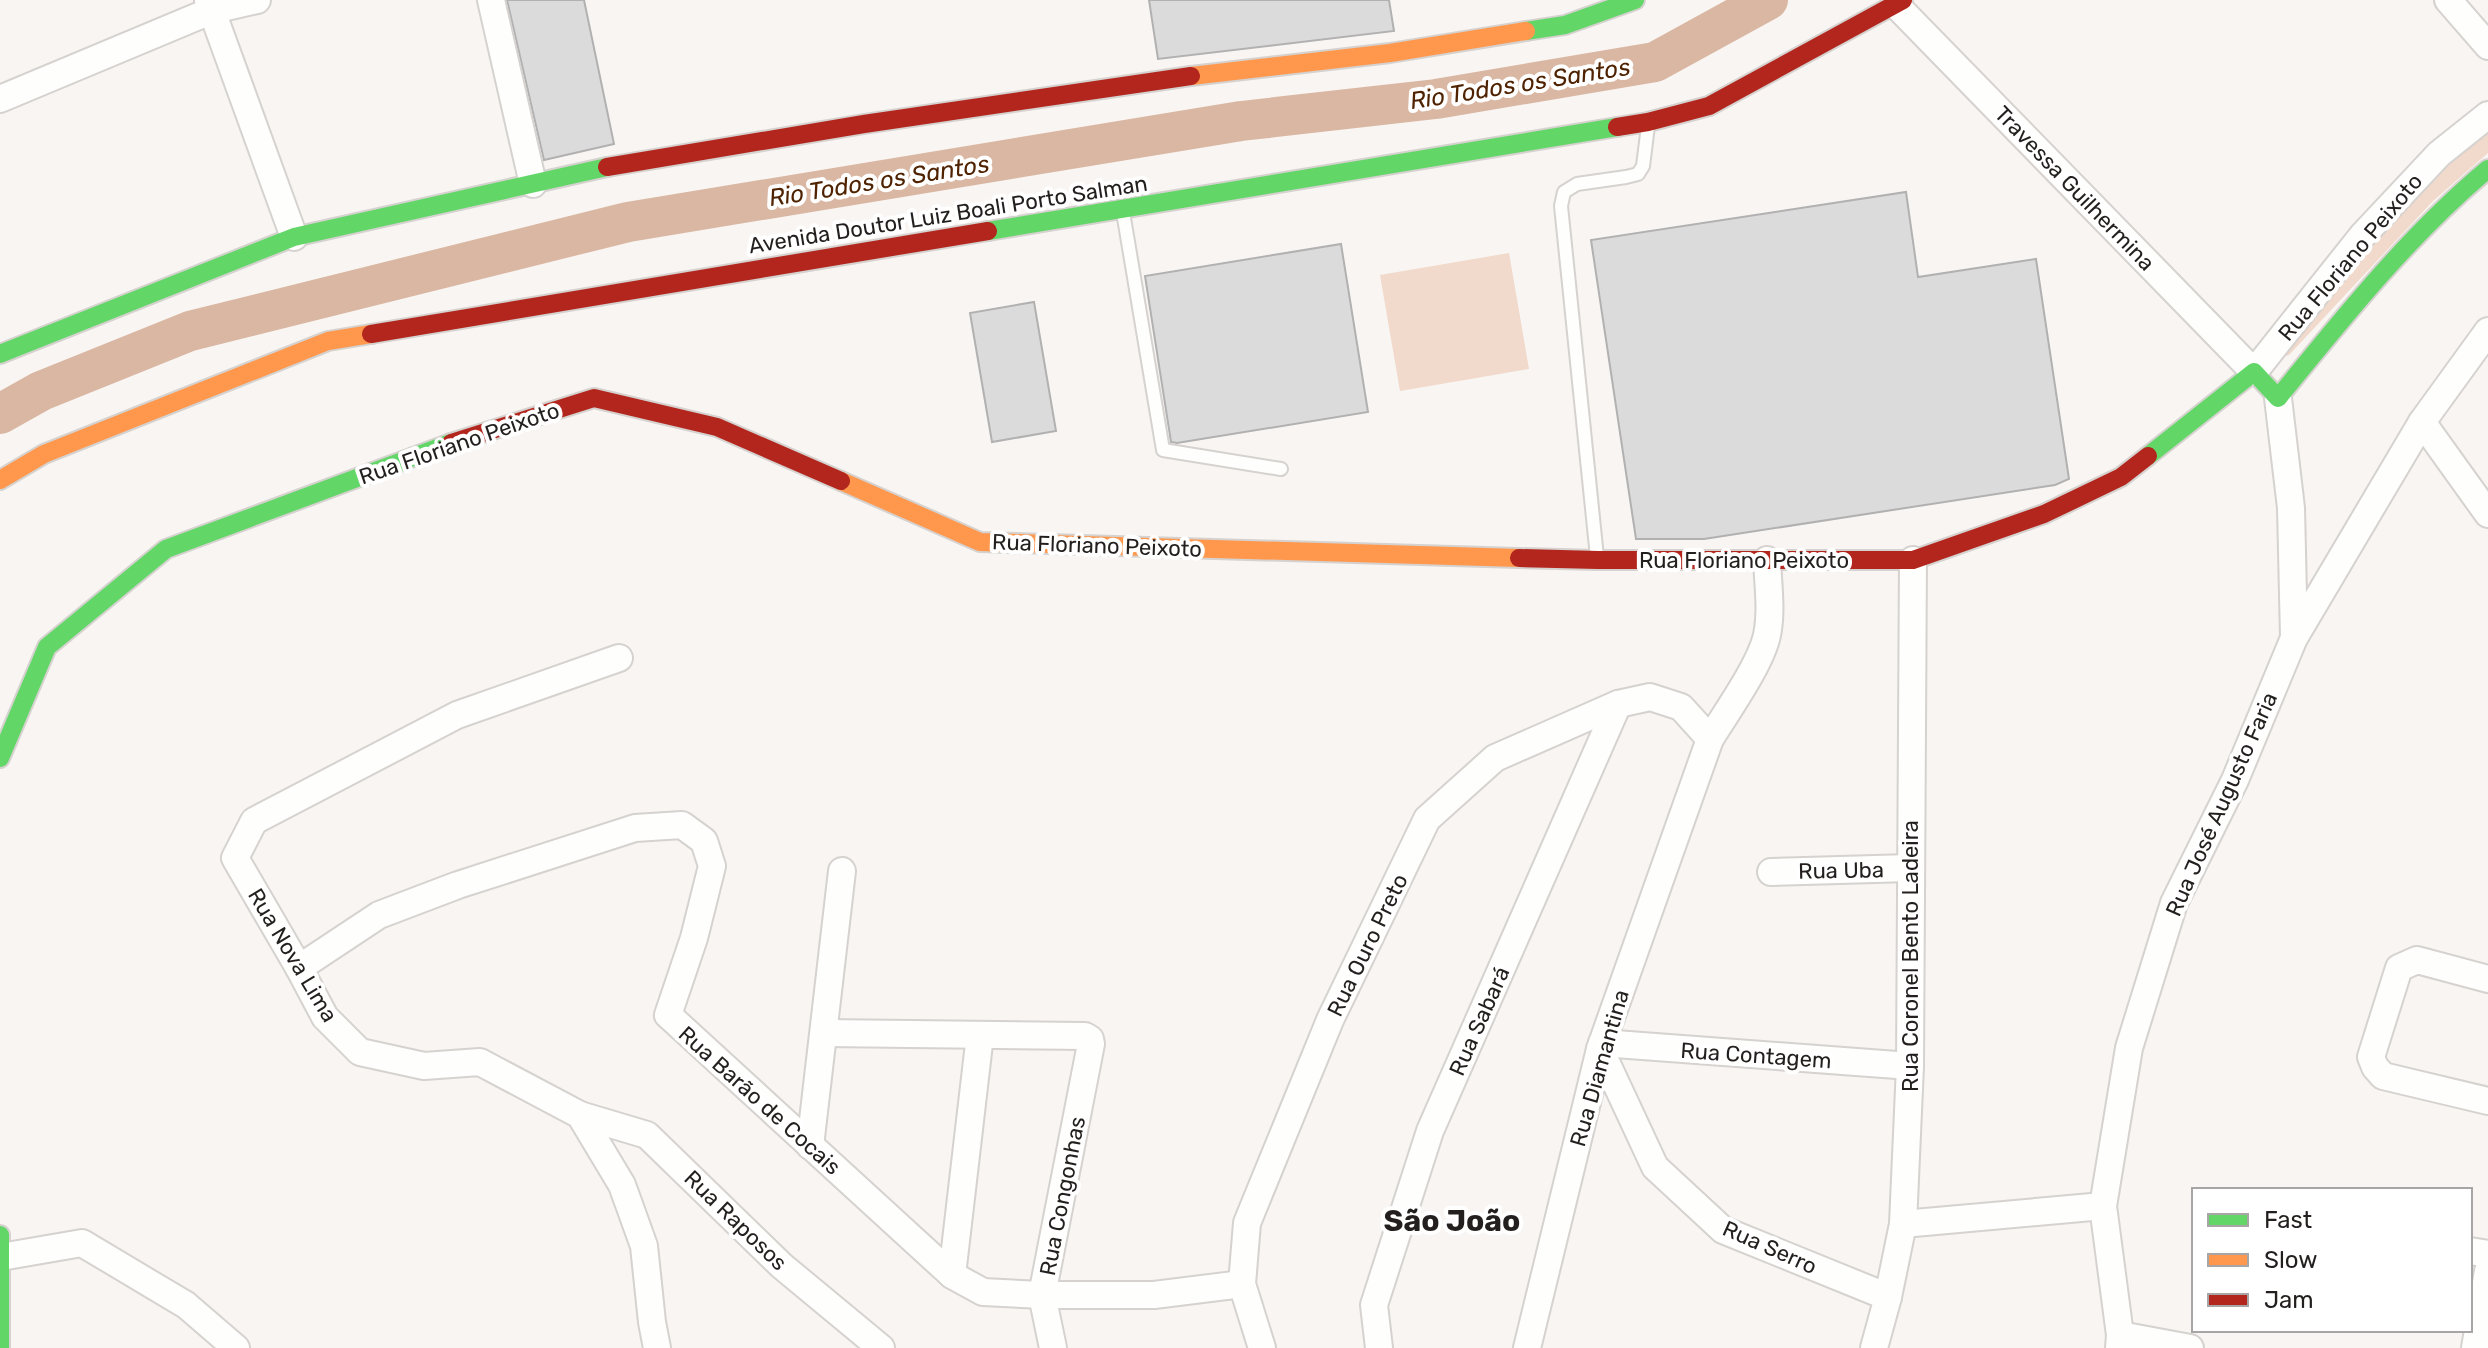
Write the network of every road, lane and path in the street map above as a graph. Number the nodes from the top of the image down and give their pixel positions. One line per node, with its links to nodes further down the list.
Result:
1 (257, 0): 6 (street)
2 (491, 0): 12 (street)
3 (1635, 0): 12 (street)
4 (2448, 0): 7 (street)
5 (1899, 2): 10 (street, Avenida Doutor Luiz Boali Porto Salman); 17 (street, Travessa Guilhermina)
6 (210, 5): 8 (street); 14 (street)
7 (2488, 46)
8 (0, 99)
9 (2488, 115): 17 (street, Rua Floriano Peixoto)
10 (1648, 122): 13 (street, Avenida Doutor Luiz Boali Porto Salman); 23 (lane)
11 (2488, 169): 18 (street)
12 (533, 184): 14 (street)
13 (1123, 209): 20 (lane); 21 (street, Avenida Doutor Luiz Boali Porto Salman)
14 (294, 237): 16 (street)
15 (2488, 331): 19 (street, Rua José Augusto Faria)
16 (0, 354)
17 (2254, 372): 18 (street); 25 (street, Rua Floriano Peixoto)
18 (2278, 398): 26 (street, Rua José Augusto Faria)
19 (2422, 422): 22 (street); 26 (street, Rua José Augusto Faria)
20 (1281, 469)
21 (0, 480)
22 (2488, 514)
23 (1598, 560): 24 (street, Rua Floriano Peixoto); 30 (street, Rua Floriano Peixoto)
24 (1767, 560): 25 (street, Rua Floriano Peixoto); 29 (street, Rua Diamantina)
25 (1913, 560): 31 (street, Rua Coronel Bento Ladeira)
26 (2294, 638): 43 (street, Rua José Augusto Faria)
27 (619, 658): 34 (street, Rua Nova Lima)
28 (1618, 704): 29 (street, Rua Ouro Preto); 48 (street, Rua Ouro Preto); 58 (street, Rua Sabará)
29 (1710, 739): 38 (street, Rua Diamantina)
30 (0, 758)
31 (1910, 868): 33 (street, Rua Uba); 39 (street, Rua Coronel Bento Ladeira)
32 (842, 871): 36 (street)
33 (1771, 872)
34 (299, 968): 41 (street, Rua Nova Lima); 42 (street, Rua Barão de Cocais)
35 (2488, 979): 40 (street)
36 (824, 1033): 37 (street); 42 (street)
37 (980, 1035): 47 (street); 49 (street, Rua Congonhas)
38 (1601, 1046): 39 (street, Rua Contagem); 50 (street, Rua Serro); 59 (street, Rua Diamantina)
39 (1910, 1066): 44 (street, Rua Coronel Bento Ladeira)
40 (2488, 1101)
41 (580, 1115): 54 (street); 55 (street, Rua Raposos)
42 (810, 1146): 47 (street, Rua Barão de Cocais)
43 (2103, 1206): 44 (street); 51 (street, Rua José Augusto Faria)
44 (1903, 1224): 50 (street, Rua Coronel Bento Ladeira)
45 (1, 1246): 52 (street); 53 (street)
46 (2488, 1271): 62 (street)
47 (952, 1275): 49 (street, Rua Barão de Cocais)
48 (1242, 1284): 49 (street, Rua Barão de Cocais); 57 (street)
49 (1042, 1295): 56 (street, Rua Congonhas)
50 (1888, 1297): 60 (street, Rua Coronel Bento Ladeira)
51 (2119, 1342): 61 (street)
52 (0, 1348)
53 (236, 1348)
54 (657, 1348)
55 (881, 1348)
56 (1053, 1348)
57 (1262, 1348)
58 (1379, 1348)
59 (1527, 1348)
60 (1874, 1348)
61 (2190, 1348)
62 (2475, 1348)

